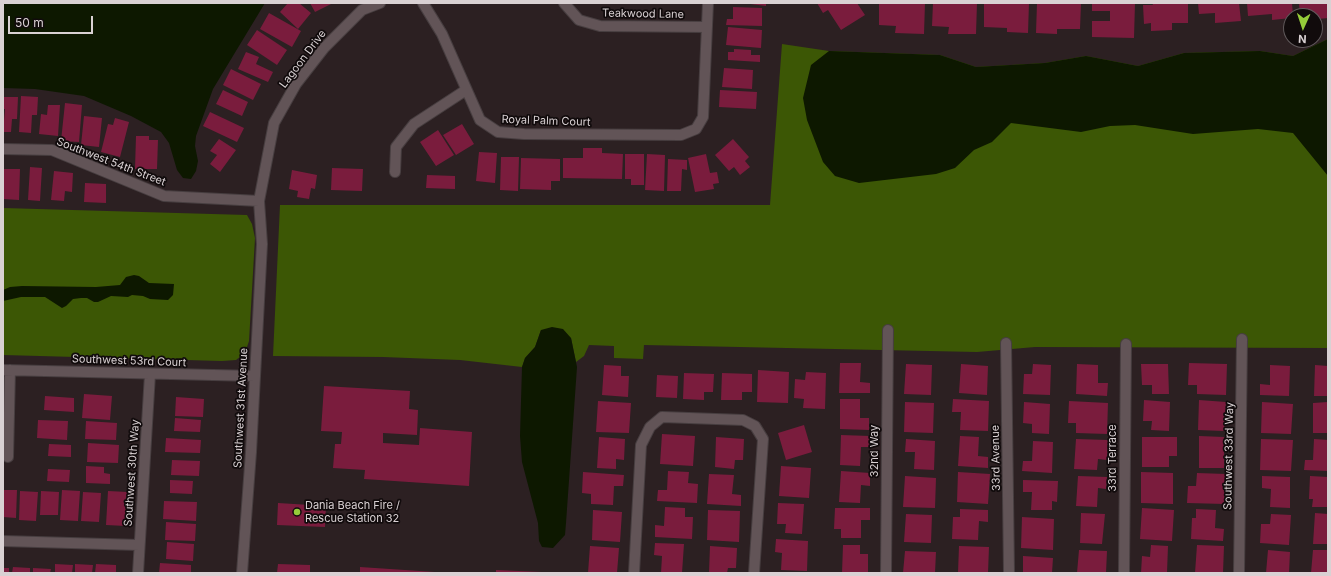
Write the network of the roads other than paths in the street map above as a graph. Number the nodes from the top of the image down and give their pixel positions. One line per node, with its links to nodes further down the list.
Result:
1 (380, 3): 5 (street, Lagoon Drive)
2 (423, 3): 7 (street, Royal Palm Court)
3 (564, 3): 6 (street, Teakwood Lane)
4 (708, 3): 6 (street)
5 (360, 6): 10 (street, Lagoon Drive)
6 (706, 27): 7 (street, Royal Palm Court)
7 (466, 90): 9 (street)
8 (3, 149): 10 (street, Southwest 54th Street)
9 (395, 172)
10 (259, 201): 11 (street, Lagoon Drive)
11 (262, 244): 18 (street, Southwest 31st Avenue)
12 (888, 330): 26 (street, 32nd Way)
13 (1242, 339): 29 (street, Southwest 33rd Way)
14 (1006, 343): 27 (street, 33rd Avenue)
15 (1126, 344): 28 (street, 33rd Terrace)
16 (7, 370): 17 (street, Southwest 53rd Court); 19 (street)
17 (150, 374): 18 (street, Southwest 53rd Court); 21 (street, Southwest 30th Way)
18 (255, 376): 23 (street, Southwest 31st Avenue)
19 (8, 457)
20 (3, 542): 21 (street)
21 (139, 545): 22 (street, Southwest 30th Way)
22 (138, 573)
23 (242, 573)
24 (634, 573): 25 (street)
25 (754, 573)
26 (886, 573)
27 (1009, 573)
28 (1124, 573)
29 (1239, 573)

